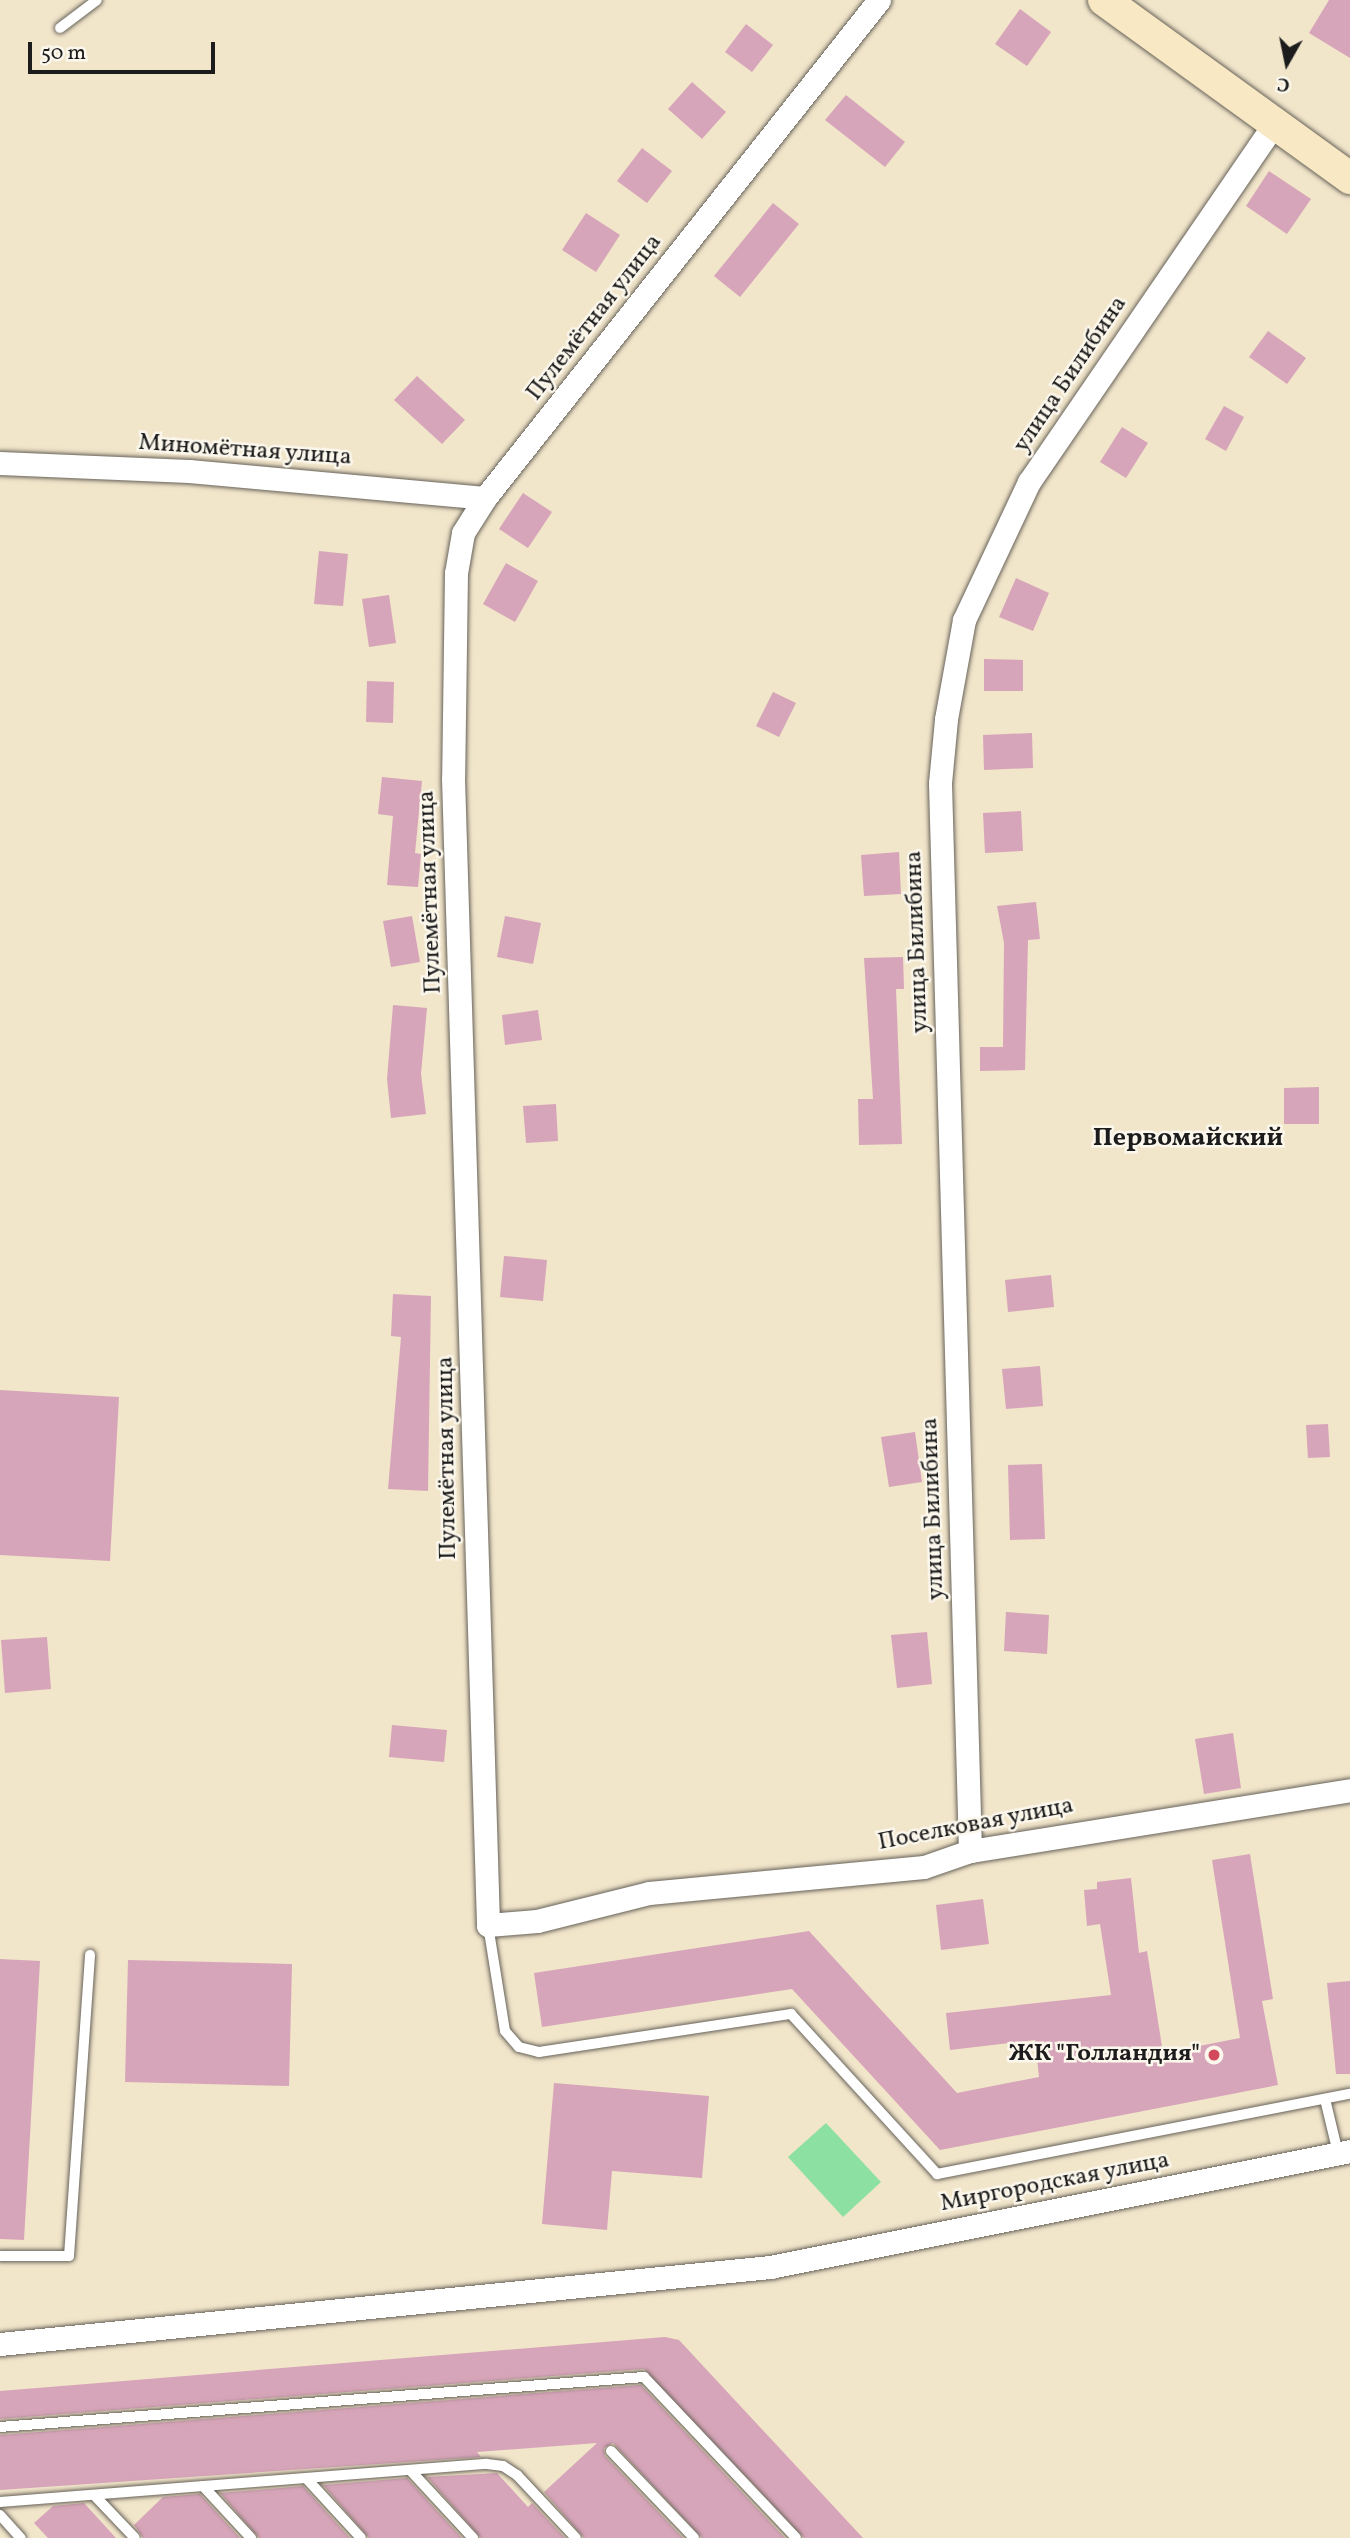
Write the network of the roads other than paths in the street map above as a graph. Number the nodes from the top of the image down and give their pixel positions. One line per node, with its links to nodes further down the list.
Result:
1 (97, 0): 4 (lane)
2 (879, 0): 8 (street, Пулемётная улица)
3 (1104, 0): 5 (street)
4 (60, 28)
5 (1275, 123): 6 (street); 10 (street, улица Билибина)
6 (1350, 178)
7 (0, 463): 8 (street, Миномётная улица)
8 (485, 498): 11 (street, Пулемётная улица)
9 (1350, 1790): 10 (street, Поселковая улица)
10 (970, 1851): 11 (street, Поселковая улица)
11 (488, 1925): 14 (lane)
12 (90, 1955): 16 (lane)
13 (1350, 2094): 14 (lane)
14 (1325, 2099): 15 (lane)
15 (1344, 2152): 17 (street, Миргородская улица)
16 (0, 2256)
17 (0, 2344)
18 (0, 2427): 33 (lane)
19 (611, 2451): 32 (lane)
20 (410, 2470): 21 (lane); 30 (lane); 31 (lane)
21 (306, 2478): 22 (lane); 29 (lane)
22 (203, 2486): 23 (lane); 28 (lane)
23 (94, 2494): 24 (lane); 27 (lane)
24 (0, 2502)
25 (0, 2515): 26 (lane)
26 (21, 2538)
27 (135, 2538)
28 (251, 2538)
29 (361, 2538)
30 (473, 2538)
31 (576, 2538)
32 (694, 2538)
33 (796, 2538)

